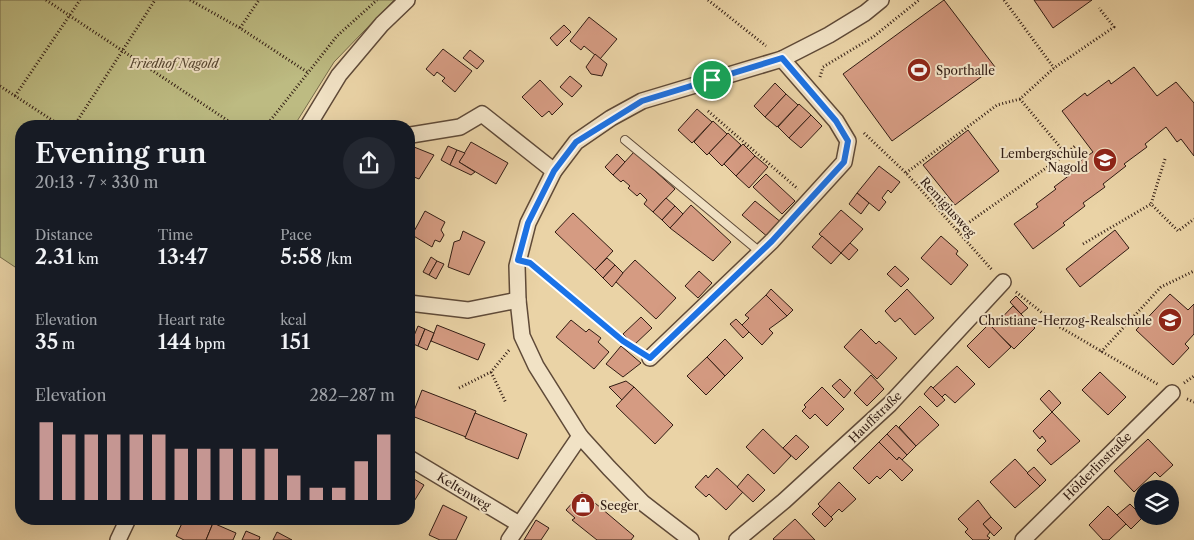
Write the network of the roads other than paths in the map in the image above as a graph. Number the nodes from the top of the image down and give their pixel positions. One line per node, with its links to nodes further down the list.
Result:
1 (407, 0): 4 (street)
2 (881, 0): 3 (street)
3 (782, 58): 7 (street); 8 (street)
4 (312, 120)
5 (415, 135): 7 (street)
6 (625, 140): 8 (lane)
7 (554, 171): 10 (street)
8 (760, 252): 12 (street)
9 (1003, 282): 21 (street, Hauffstraße)
10 (518, 300): 11 (street); 14 (street)
11 (415, 304)
12 (650, 358)
13 (1172, 393): 22 (street, Hölderlinstraße)
14 (580, 436): 16 (street); 20 (street)
15 (415, 462): 16 (street, Keltenweg)
16 (518, 524): 19 (street)
17 (125, 525): 18 (street)
18 (118, 540)
19 (509, 540)
20 (691, 540)
21 (737, 540)
22 (1023, 540)

